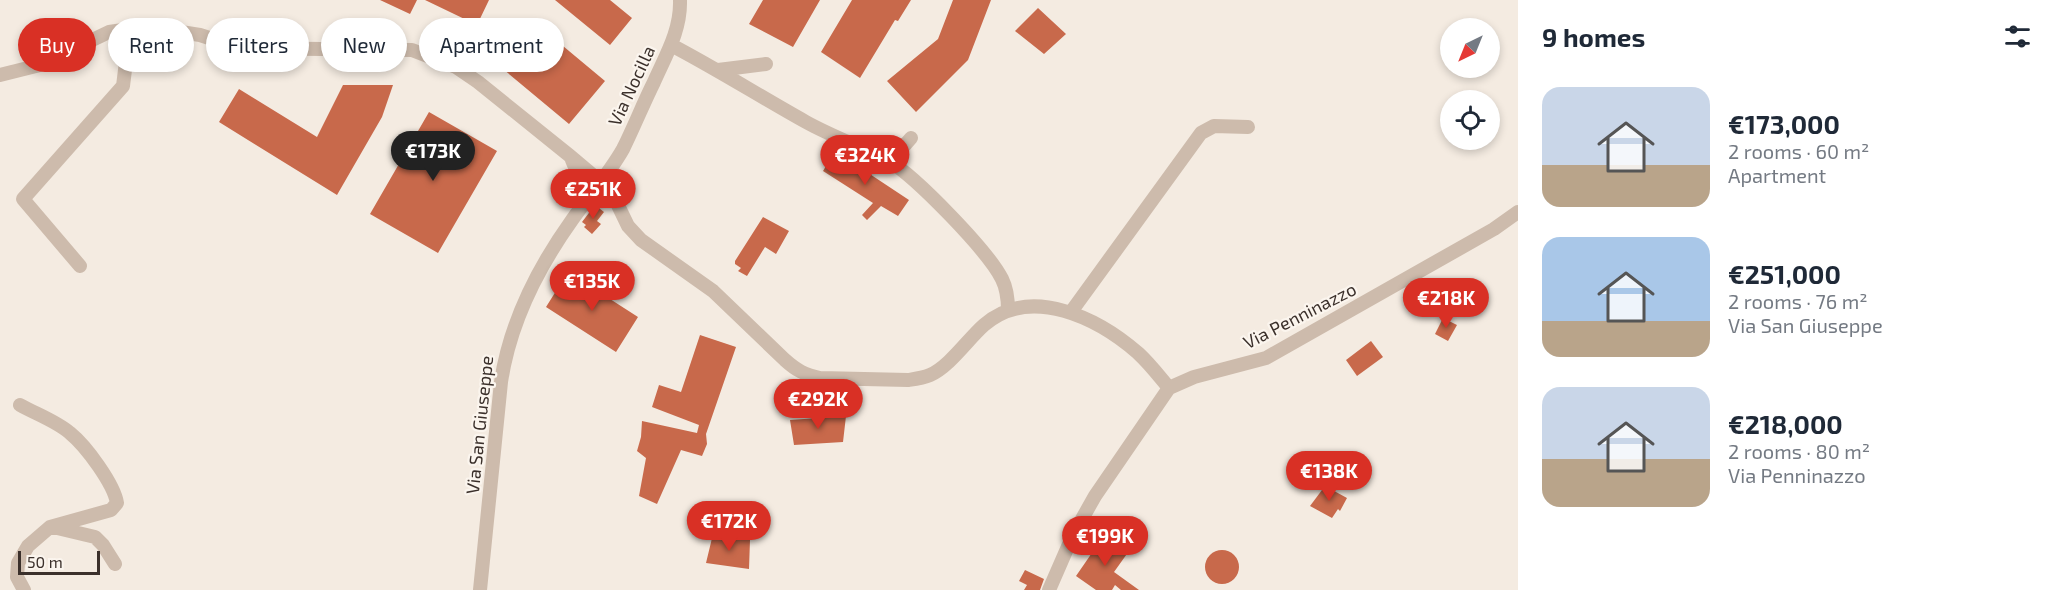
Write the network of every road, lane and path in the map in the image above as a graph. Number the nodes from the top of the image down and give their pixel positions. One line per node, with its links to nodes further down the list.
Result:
1 (680, 0): 4 (street, Via Nocilla)
2 (108, 32): 8 (street)
3 (194, 34): 11 (street)
4 (671, 45): 6 (street); 13 (street, Via Nocilla)
5 (766, 64): 6 (street)
6 (718, 70): 12 (street)
7 (126, 72): 16 (street)
8 (0, 75)
9 (1248, 127): 18 (street)
10 (911, 138): 12 (street)
11 (570, 156): 13 (street); 14 (street)
12 (890, 162): 17 (street)
13 (601, 182): 14 (street, Via San Giuseppe); 17 (street)
14 (584, 205): 24 (street, Via San Giuseppe)
15 (1518, 212): 19 (street, Via Penninazzo)
16 (80, 266)
17 (1008, 310): 18 (street)
18 (1071, 312): 19 (street)
19 (1169, 388): 25 (street)
20 (20, 405): 21 (street)
21 (51, 527): 22 (street); 23 (street)
22 (115, 564)
23 (24, 590)
24 (480, 590)
25 (1049, 590)

